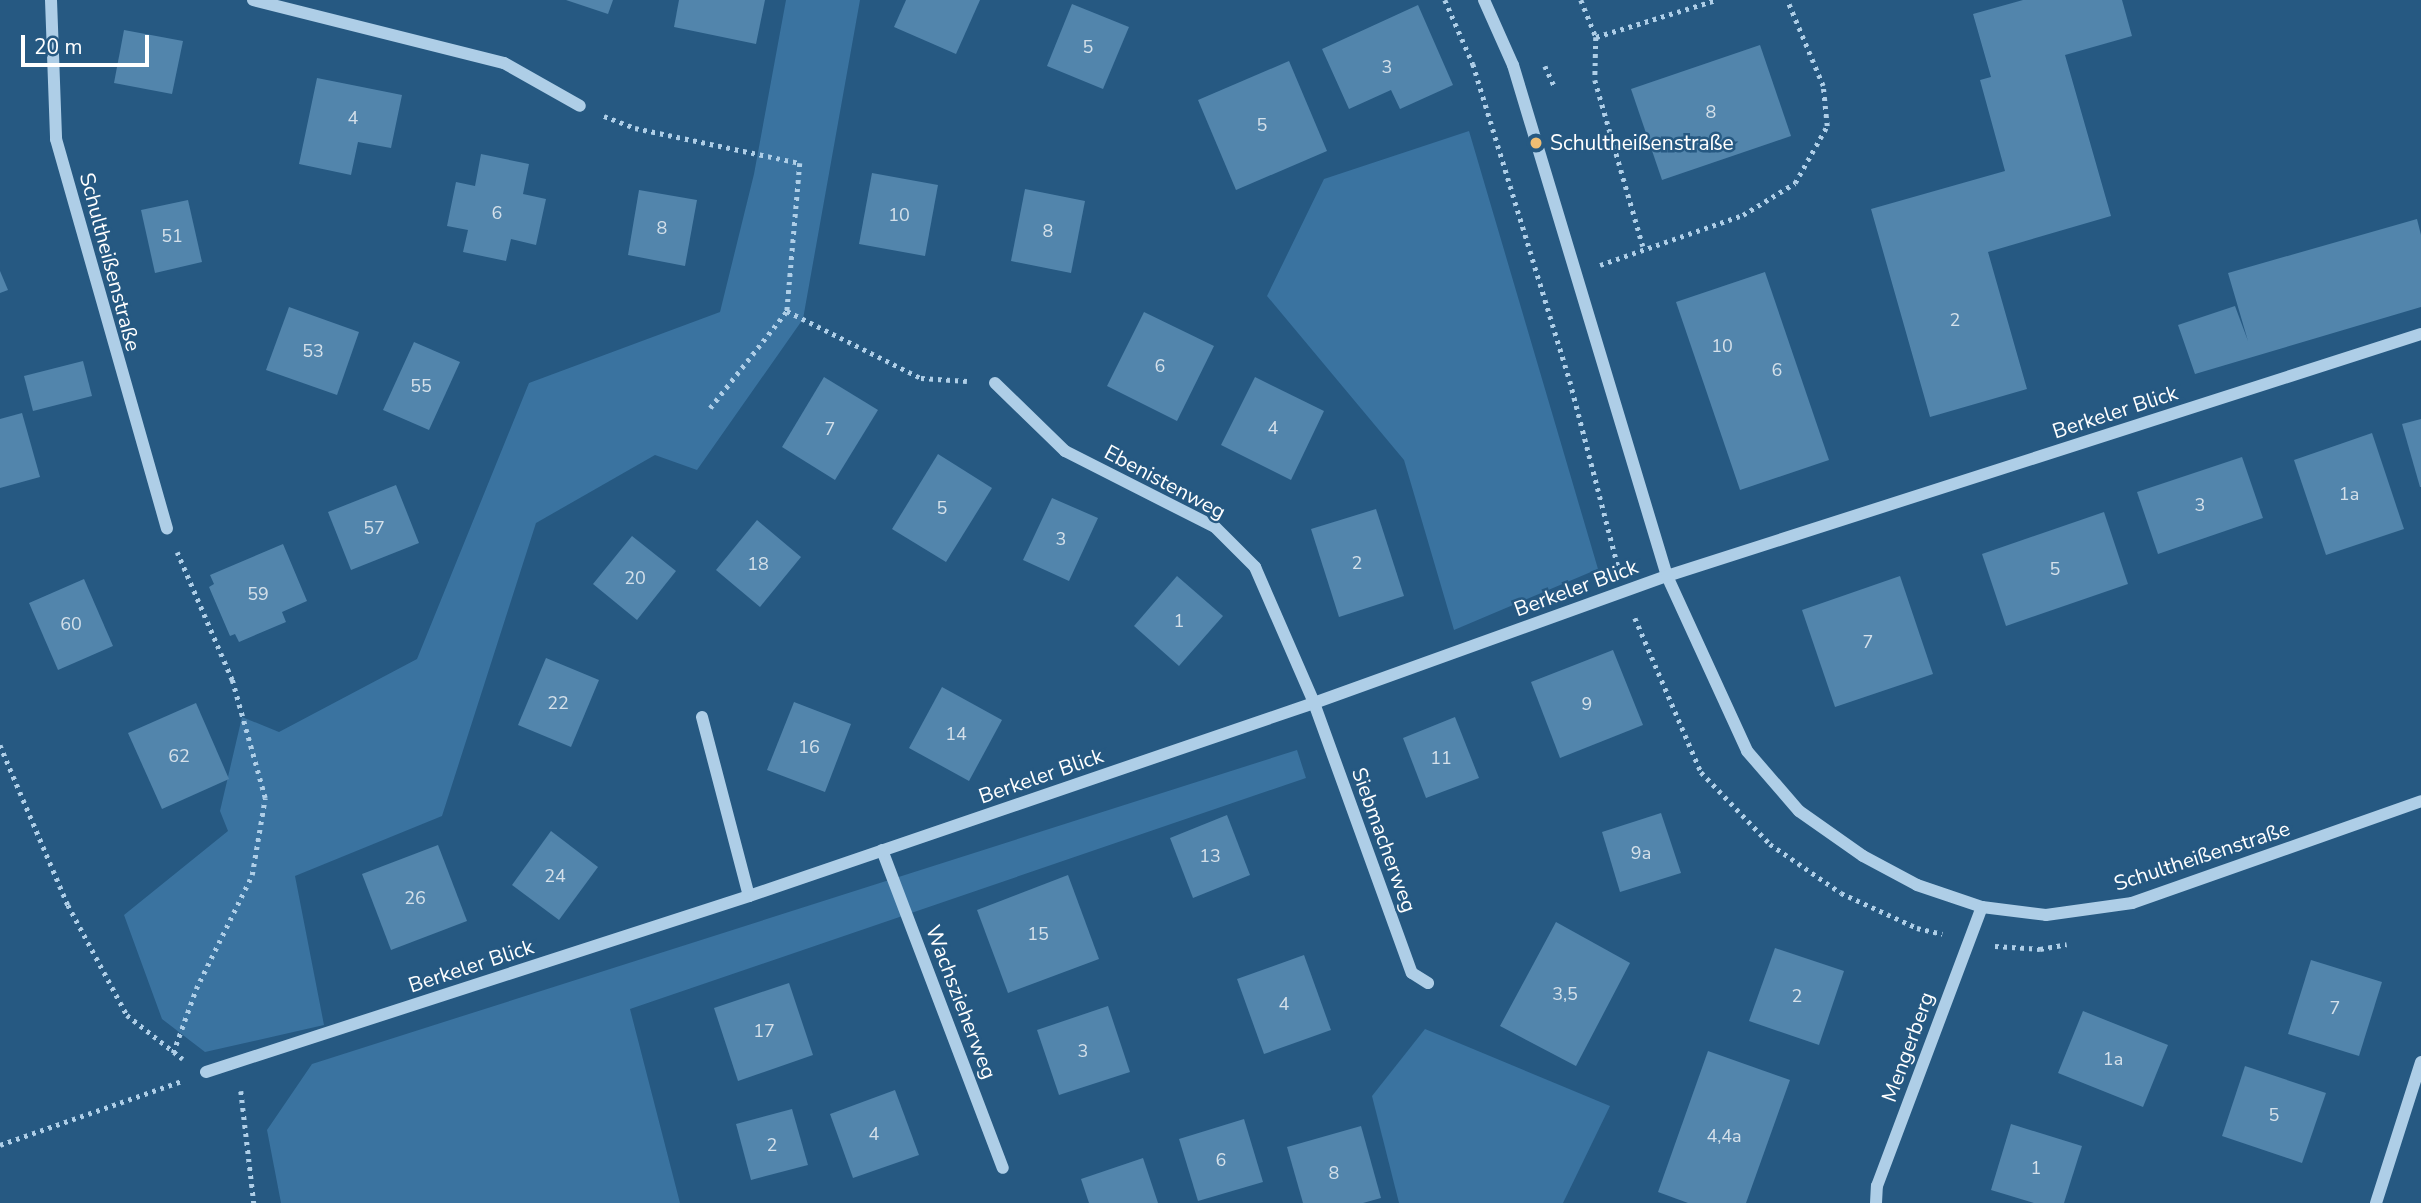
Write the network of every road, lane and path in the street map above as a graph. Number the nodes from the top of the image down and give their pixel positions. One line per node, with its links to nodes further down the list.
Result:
1 (51, 0): 16 (street, Schultheißenstraße)
2 (253, 0): 9 (street)
3 (1445, 0): 18 (path)
4 (1484, 0): 11 (street, Schultheißenstraße)
5 (1581, 0): 8 (path)
6 (1716, 0): 8 (path)
7 (1787, 0): 10 (path)
8 (1596, 37): 10 (path)
9 (580, 106): 12 (path)
10 (1643, 246): 11 (path)
11 (1577, 275): 17 (street, Schultheißenstraße)
12 (786, 312): 14 (path); 15 (path)
13 (2421, 334): 17 (street, Berkeler Blick)
14 (995, 383): 19 (street, Ebenistenweg)
15 (710, 408)
16 (167, 528): 29 (path)
17 (1667, 576): 18 (street, Berkeler Blick); 25 (street, Schultheißenstraße)
18 (1624, 591): 19 (street, Berkeler Blick); 26 (path)
19 (1314, 703): 23 (street, Berkeler Blick); 28 (street, Siebmacherweg)
20 (702, 717): 24 (street)
21 (0, 745): 29 (path)
22 (2421, 802): 25 (street, Schultheißenstraße)
23 (882, 850): 24 (street, Berkeler Blick); 34 (street, Wachszieherweg)
24 (749, 896): 30 (street, Berkeler Blick)
25 (1982, 907): 26 (street, Mengerberg)
26 (1967, 940): 27 (path); 36 (street, Mengerberg)
27 (2077, 942)
28 (1428, 983)
29 (173, 1053): 32 (path)
30 (238, 1062): 32 (street, Berkeler Blick); 35 (path)
31 (2421, 1062): 37 (street)
32 (206, 1072): 33 (path)
33 (0, 1145)
34 (1003, 1168)
35 (254, 1203)
36 (1876, 1203)
37 (2376, 1203)

